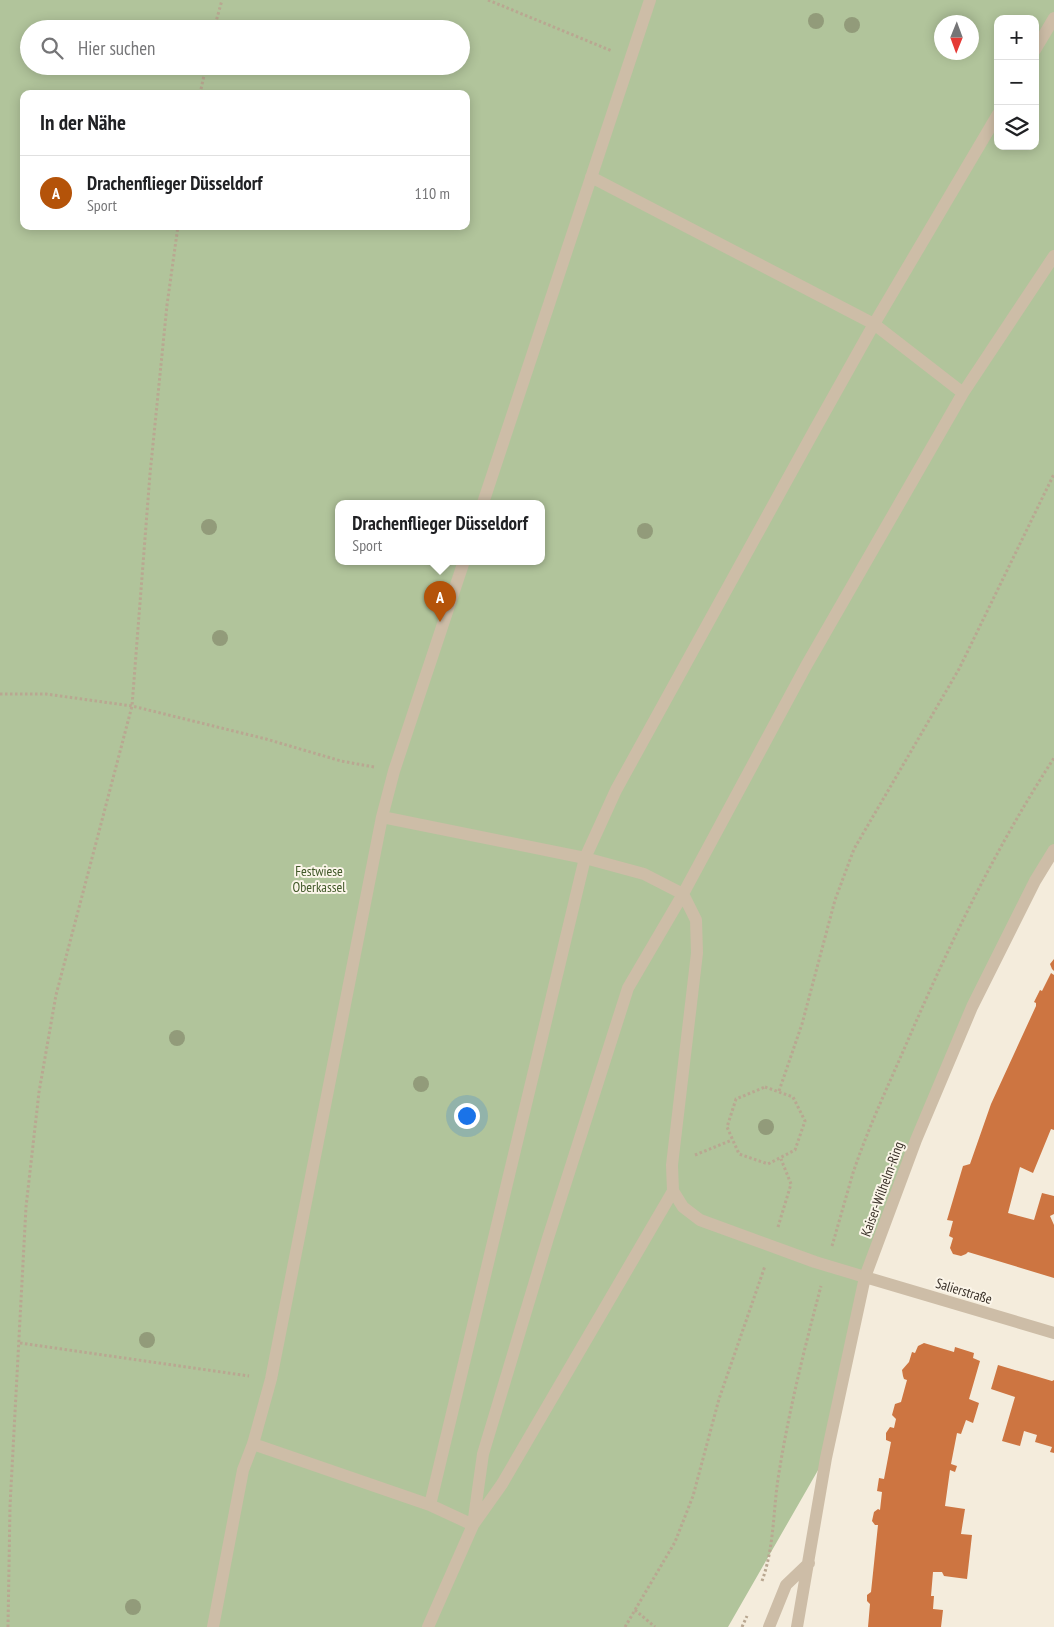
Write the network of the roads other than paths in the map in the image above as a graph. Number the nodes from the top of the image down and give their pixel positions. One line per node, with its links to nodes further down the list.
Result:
1 (650, 0): 5 (street)
2 (1054, 18): 3 (street)
3 (1039, 43)
4 (994, 121): 7 (street)
5 (591, 177): 7 (street); 9 (street)
6 (1054, 256): 8 (street)
7 (874, 324): 8 (street); 13 (street)
8 (963, 393): 14 (street)
9 (484, 500)
10 (463, 565): 11 (street)
11 (382, 817): 13 (street); 18 (street)
12 (1054, 850): 16 (street, Kaiser-Wilhelm-Ring)
13 (585, 858): 14 (street); 19 (street)
14 (684, 894): 15 (street); 20 (street)
15 (673, 1191): 16 (street, Salierstraße); 20 (street)
16 (865, 1277): 17 (street, Salierstraße); 21 (street, Kaiser-Wilhelm-Ring)
17 (1054, 1334)
18 (253, 1444): 19 (street); 22 (street)
19 (430, 1505): 20 (street)
20 (473, 1525): 23 (street)
21 (809, 1562): 24 (street); 25 (street, Kaiser-Wilhelm-Ring)
22 (212, 1627)
23 (428, 1627)
24 (769, 1627)
25 (797, 1627)

